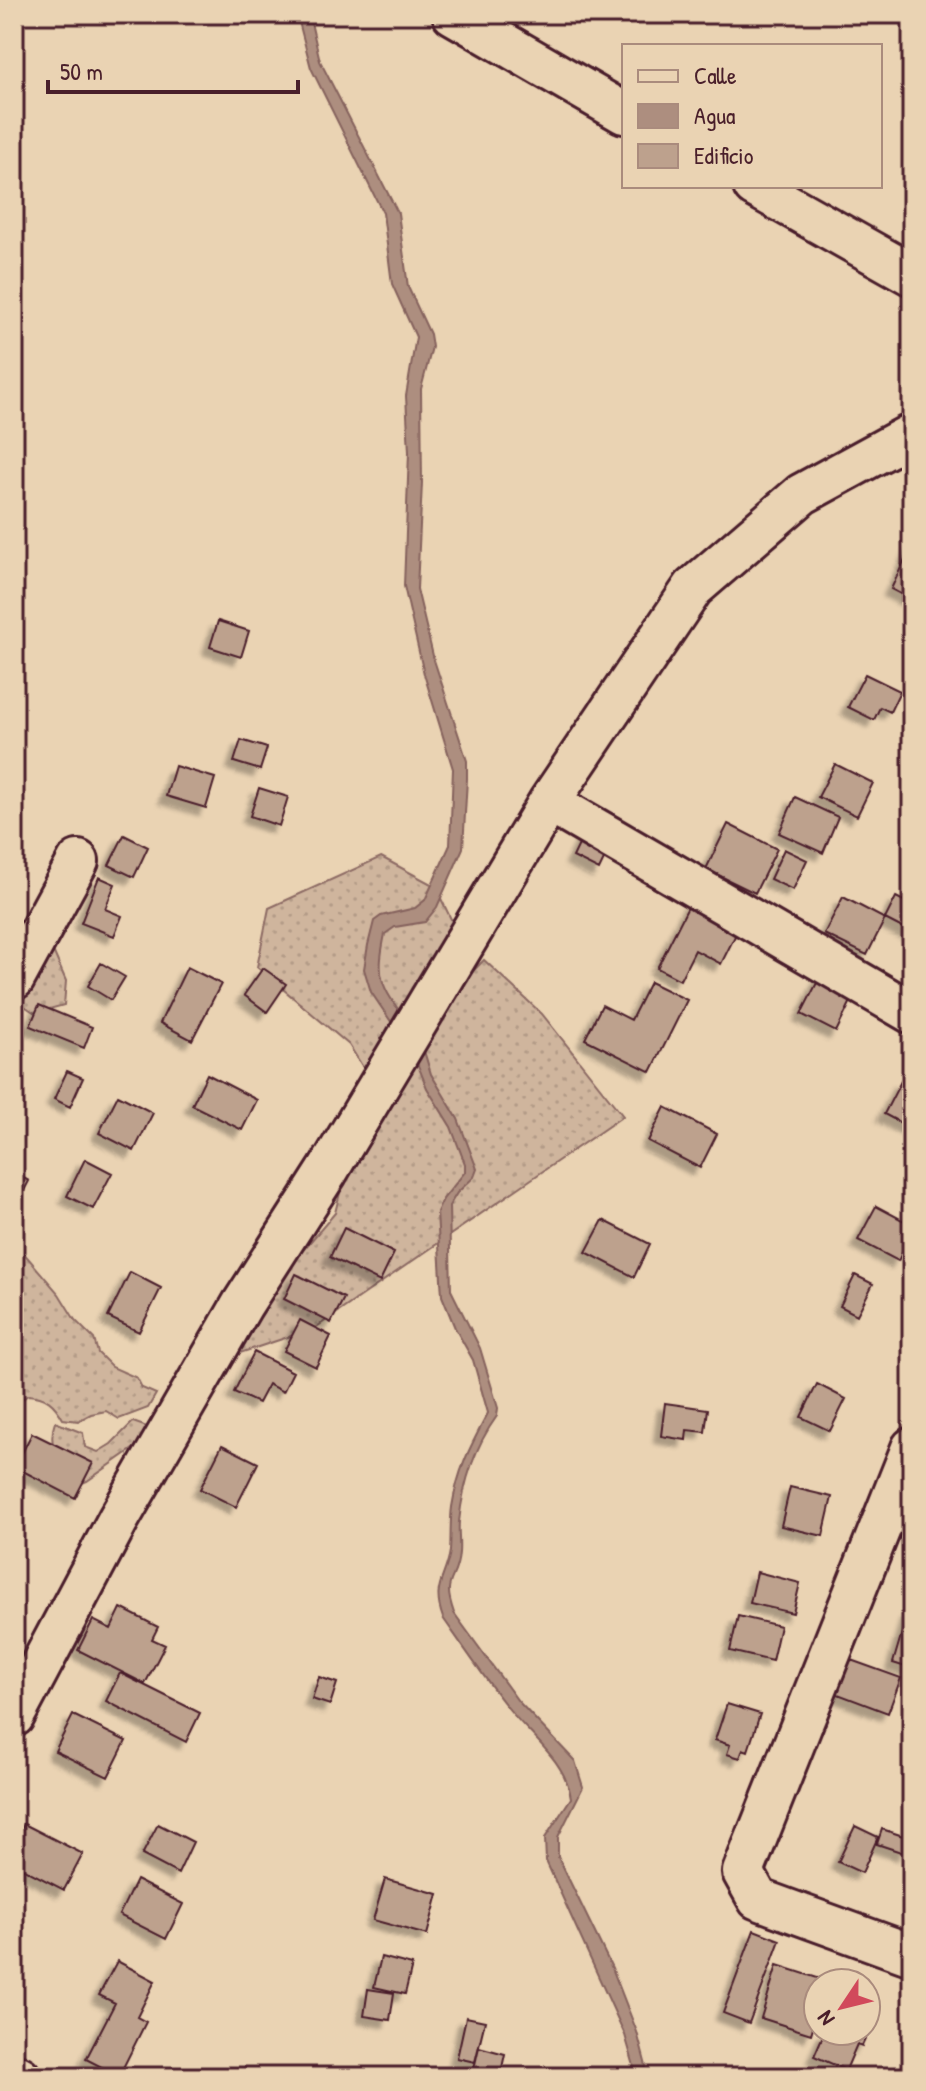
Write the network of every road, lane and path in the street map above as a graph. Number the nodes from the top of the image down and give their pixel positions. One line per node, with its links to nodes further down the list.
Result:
1 (453, 14): 2 (street)
2 (622, 112)
3 (758, 188): 4 (street)
4 (912, 275)
5 (912, 434): 6 (street)
6 (549, 802): 9 (street); 11 (street)
7 (78, 861): 8 (street)
8 (14, 979)
9 (912, 1013)
10 (911, 1452): 12 (street)
11 (14, 1716)
12 (912, 1955)
13 (14, 2074): 14 (street)
14 (20, 2077)

